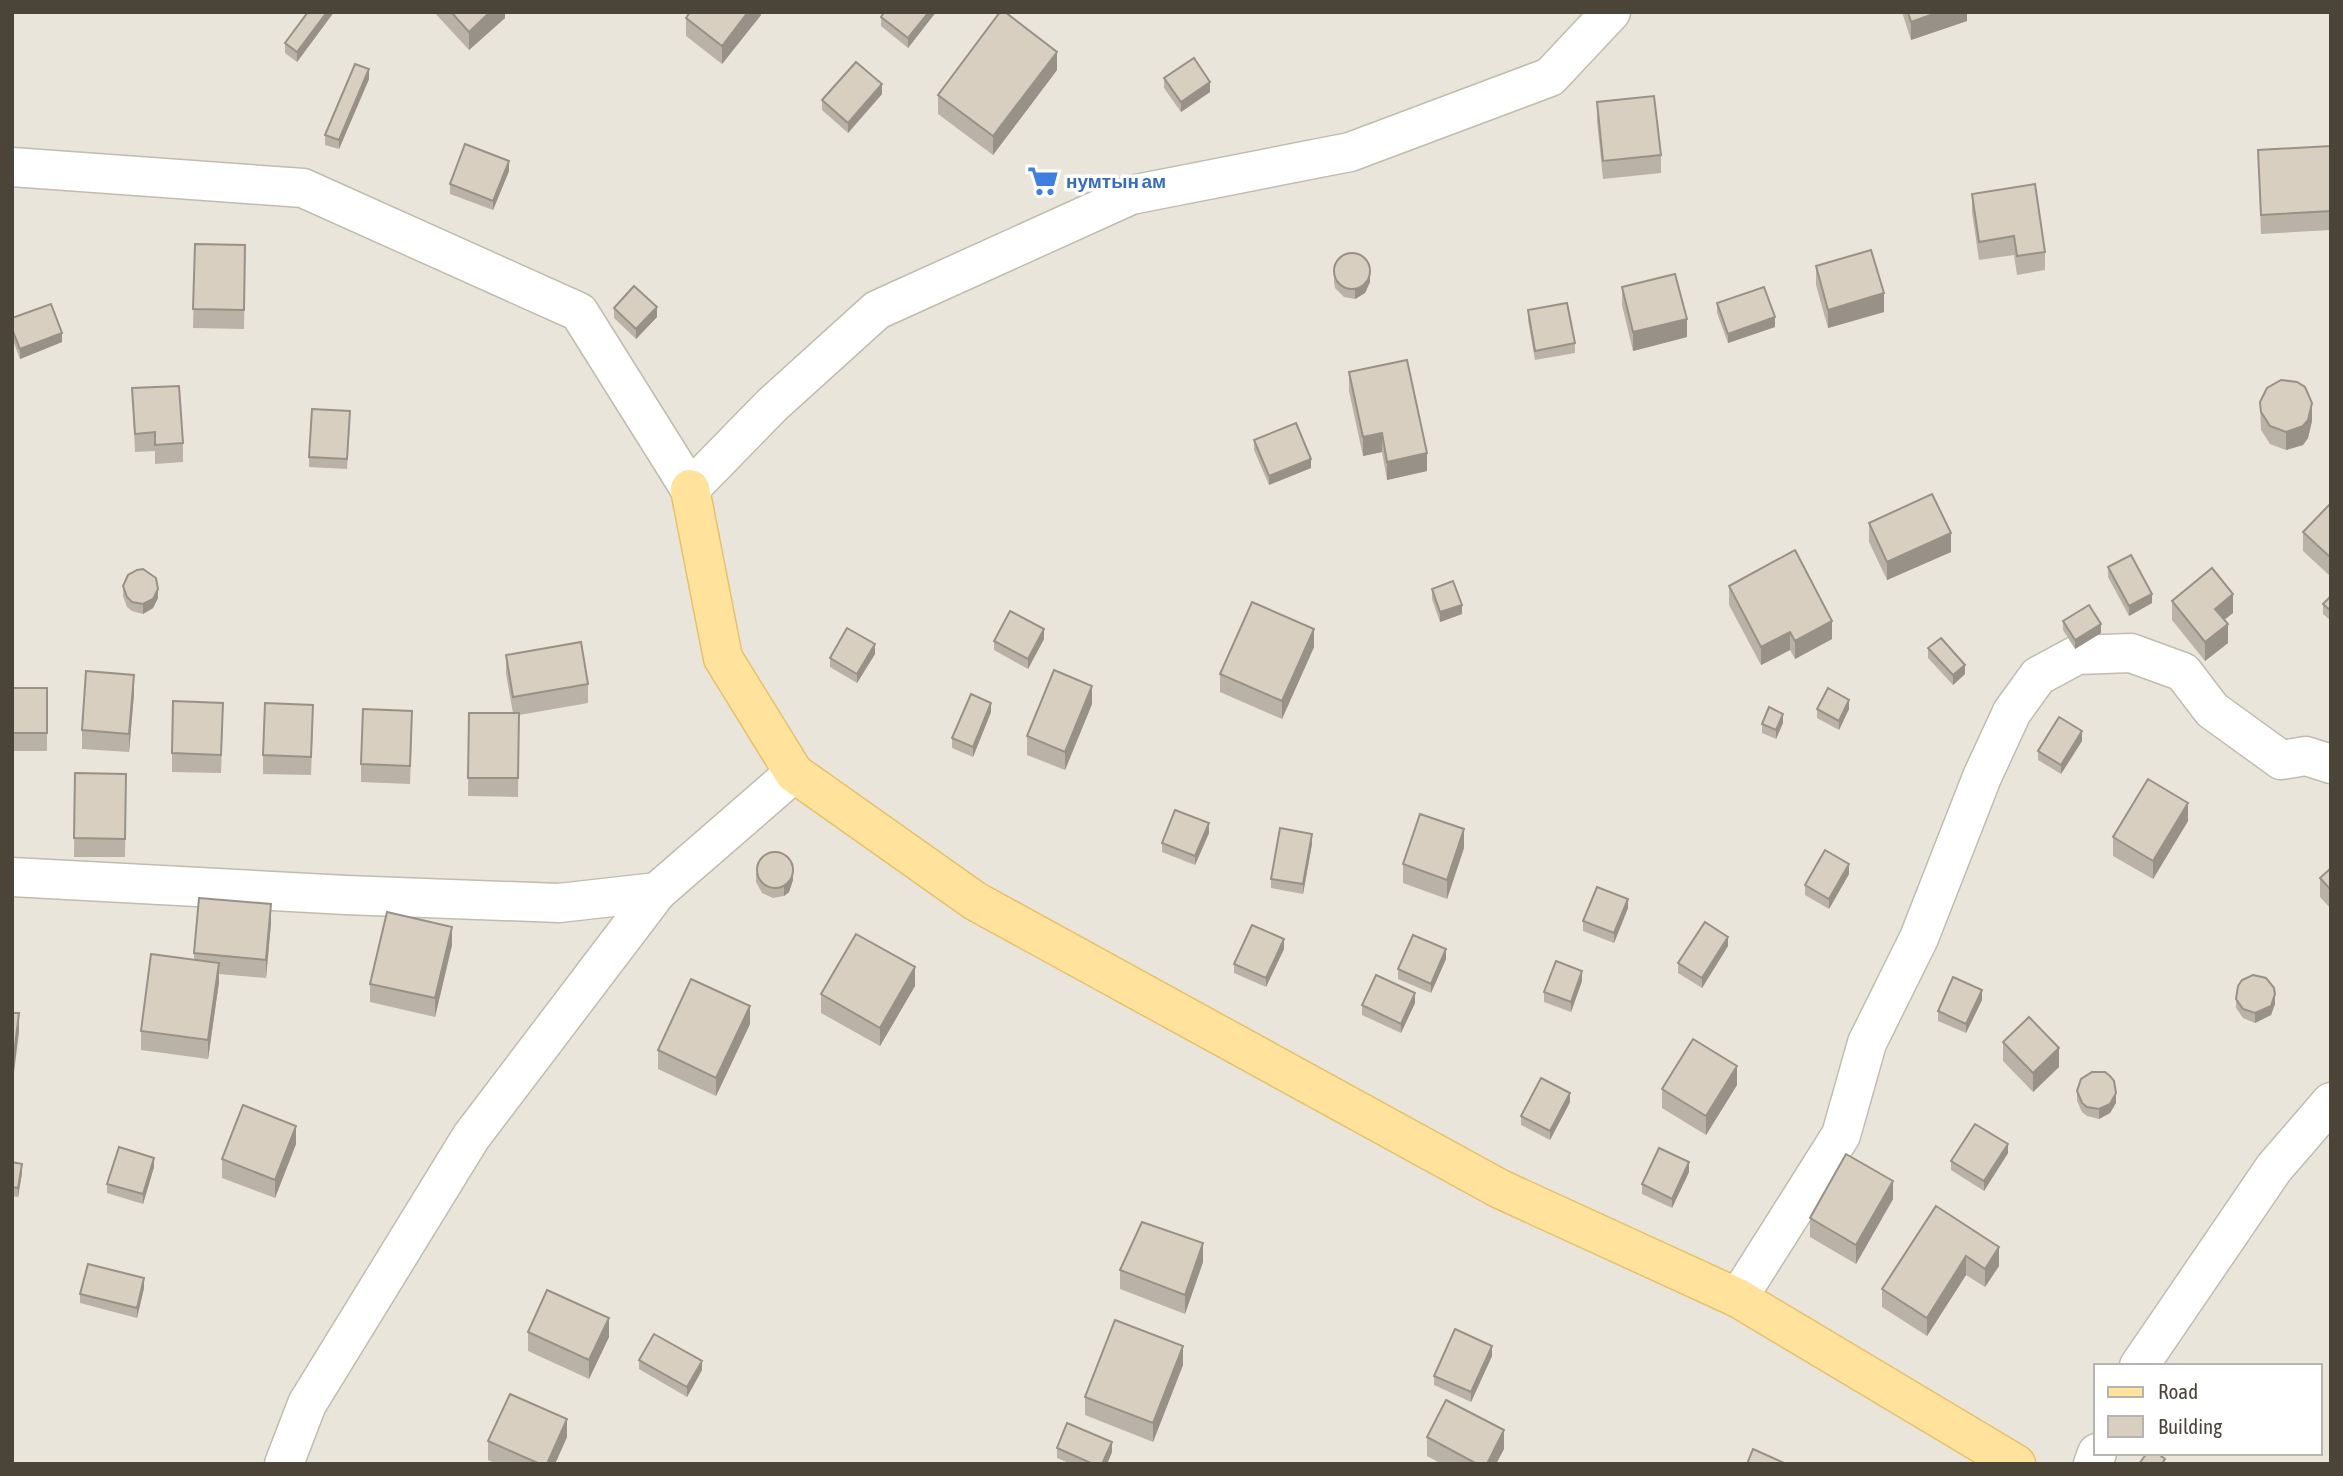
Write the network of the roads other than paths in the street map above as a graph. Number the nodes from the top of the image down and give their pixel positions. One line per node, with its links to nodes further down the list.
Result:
1 (1611, 12): 3 (street)
2 (12, 167): 3 (street)
3 (690, 489): 5 (main road)
4 (2323, 751): 9 (street)
5 (794, 773): 7 (street); 9 (main road)
6 (12, 877): 7 (street)
7 (657, 892): 11 (street)
8 (2331, 1102): 10 (street)
9 (1738, 1298): 12 (main road)
10 (2140, 1364)
11 (284, 1464)
12 (2016, 1464)

